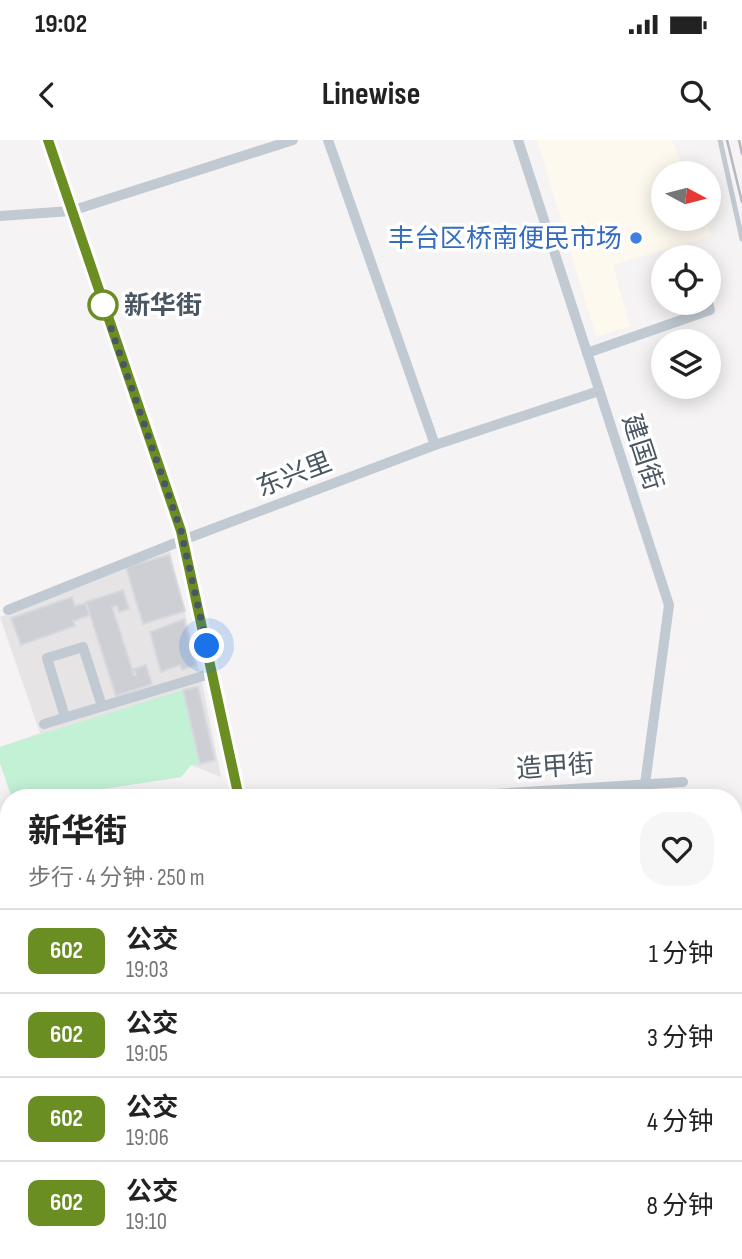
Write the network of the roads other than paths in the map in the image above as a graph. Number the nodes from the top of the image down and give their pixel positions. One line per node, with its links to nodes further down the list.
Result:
1 (48, 140): 6 (street)
2 (293, 140): 6 (street)
3 (328, 140): 12 (street)
4 (518, 140): 10 (street, 建国街)
5 (720, 140): 8 (lane)
6 (71, 211): 7 (street); 13 (street)
7 (0, 216)
8 (742, 239)
9 (696, 315): 10 (street)
10 (587, 353): 11 (street, 建国街)
11 (599, 391): 12 (street, 东兴里); 20 (street, 建国街)
12 (435, 445): 13 (street, 东兴里)
13 (183, 540): 14 (street, 东兴里); 15 (street)
14 (8, 610)
15 (213, 673): 16 (street); 21 (street)
16 (102, 706): 17 (street); 17 (street)
17 (65, 717): 18 (street)
18 (44, 724)
19 (683, 782): 20 (street, 造甲街)
20 (645, 784): 22 (street, 造甲街)
21 (237, 789)
22 (568, 789)

